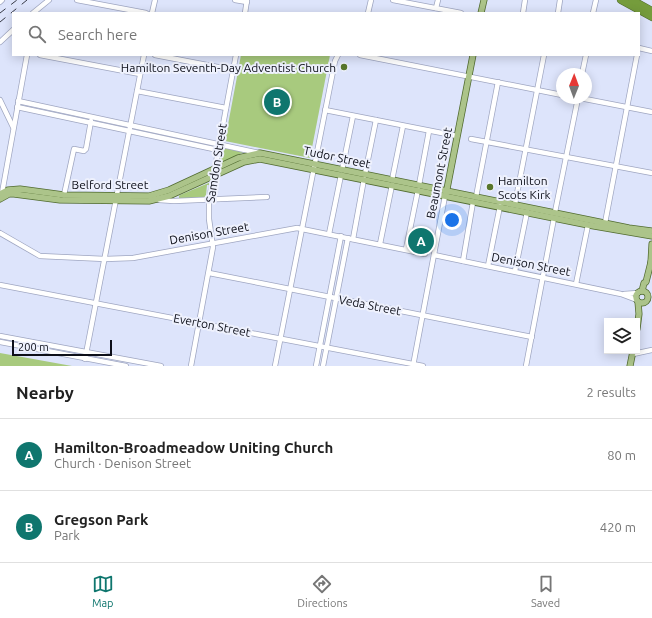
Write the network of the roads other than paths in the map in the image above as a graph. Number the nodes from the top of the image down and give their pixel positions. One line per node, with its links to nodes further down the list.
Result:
1 (49, 0): 17 (street)
2 (76, 0): 18 (street)
3 (155, 0): 19 (street)
4 (235, 0): 14 (street)
5 (371, 0): 21 (street)
6 (393, 0): 15 (street)
7 (438, 0): 15 (street)
8 (484, 0): 23 (main road)
9 (525, 0): 24 (street)
10 (560, 0): 25 (street)
11 (596, 0): 26 (street)
12 (621, 0): 27 (highway)
13 (632, 0): 16 (highway)
14 (247, 1): 20 (street)
15 (436, 8): 22 (street)
16 (652, 11)
17 (34, 12)
18 (141, 12)
19 (152, 12)
20 (245, 12)
21 (368, 12)
22 (456, 12)
23 (481, 12)
24 (522, 12)
25 (558, 12)
26 (593, 12)
27 (652, 18)
28 (12, 31): 29 (street)
29 (0, 42)
30 (640, 48): 31 (street)
31 (652, 51)
32 (27, 56): 55 (street)
33 (45, 56): 47 (street)
34 (144, 56): 47 (street)
35 (161, 56): 46 (street)
36 (236, 56): 46 (street, Samdon Street)
37 (334, 56): 44 (street)
38 (338, 56): 44 (street)
39 (365, 56): 48 (street)
40 (473, 56): 48 (main road, Beaumont Street)
41 (544, 56): 50 (street)
42 (586, 56): 45 (street)
43 (637, 56): 58 (street)
44 (335, 61): 60 (street)
45 (583, 68)
46 (233, 70): 59 (street, Samdon Street)
47 (140, 74): 51 (street)
48 (469, 76): 49 (street); 71 (main road, Beaumont Street)
49 (498, 82): 50 (street); 73 (street)
50 (537, 90): 52 (street); 75 (street)
51 (137, 91): 59 (street); 66 (street)
52 (556, 93)
53 (0, 100): 68 (street)
54 (592, 100): 58 (street)
55 (18, 101): 57 (street); 63 (street, Tudor Street)
56 (578, 104): 78 (street)
57 (17, 107): 65 (street); 68 (street)
58 (627, 107): 61 (street); 80 (street)
59 (226, 108): 74 (street, Samdon Street)
60 (326, 110): 62 (street); 81 (street)
61 (652, 112)
62 (353, 116): 64 (street); 83 (street)
63 (92, 117): 65 (street); 66 (street, Tudor Street)
64 (376, 120): 67 (street); 86 (street)
65 (91, 123): 70 (street); 90 (street)
66 (130, 125): 70 (street); 74 (street, Tudor Street)
67 (403, 126): 69 (street); 87 (street)
68 (14, 127): 91 (street)
69 (429, 130): 71 (street); 88 (street)
70 (130, 131): 76 (street); 93 (street)
71 (457, 136): 89 (main road, Beaumont Street)
72 (471, 139): 73 (street)
73 (487, 142): 75 (street); 95 (street)
74 (219, 144): 76 (street, Samdon Street); 77 (street, Tudor Street)
75 (526, 149): 78 (street); 97 (street)
76 (218, 150): 82 (street, Samdon Street)
77 (260, 154): 81 (main road, Tudor Street); 82 (main road, Belford Street)
78 (566, 156): 80 (street); 100 (street)
79 (249, 160): 81 (main road, Tudor Street); 85 (main road, Belford Street)
80 (615, 166): 84 (street); 101 (street)
81 (314, 167): 83 (main road, Tudor Street); 103 (street)
82 (215, 169): 85 (street, Samdon Street); 93 (main road, Belford Street)
83 (341, 172): 86 (main road, Tudor Street); 106 (street)
84 (652, 173)
85 (214, 175): 94 (main road, Belford Street); 96 (street, Samdon Street)
86 (365, 177): 87 (main road, Tudor Street); 109 (street)
87 (392, 182): 88 (main road, Tudor Street); 111 (street)
88 (418, 187): 89 (main road, Tudor Street); 113 (street)
89 (446, 193): 95 (main road, Tudor Street); 115 (street, Beaumont Street)
90 (64, 195): 91 (main road, Belford Street); 93 (main road, Belford Street)
91 (0, 197): 93 (main road, Belford Street)
92 (267, 197): 96 (street)
93 (116, 199): 94 (main road, Belford Street); 116 (street)
94 (157, 199): 96 (street)
95 (475, 199): 97 (main road, Tudor Street); 98 (main road, Tudor Street); 118 (street)
96 (209, 200): 110 (street, Samdon Street)
97 (515, 204): 100 (main road, Tudor Street)
98 (500, 206): 99 (main road, Tudor Street); 119 (street)
99 (527, 212): 100 (main road, Tudor Street); 120 (street)
100 (555, 215): 101 (main road, Tudor Street); 102 (main road, Tudor Street); 122 (street)
101 (605, 223): 104 (main road, Tudor Street)
102 (588, 225): 108 (main road, Tudor Street); 123 (street)
103 (302, 228): 106 (street, Denison Street); 110 (street, Denison Street); 125 (street)
104 (652, 231)
105 (0, 233): 116 (street, Denison Street)
106 (329, 234): 107 (street, Denison Street)
107 (341, 236): 109 (street, Denison Street); 127 (street)
108 (652, 236)
109 (350, 238): 111 (street, Denison Street); 129 (street)
110 (213, 244): 116 (street, Denison Street); 121 (street, Samdon Street)
111 (380, 244): 113 (street, Denison Street)
112 (652, 244): 117 (main road)
113 (406, 249): 114 (street, Denison Street)
114 (425, 254)
115 (434, 255): 118 (street, Denison Street); 131 (street, Beaumont Street)
116 (105, 259): 130 (street)
117 (651, 260): 128 (main road)
118 (463, 261): 119 (street, Denison Street)
119 (488, 266): 120 (street, Denison Street)
120 (515, 271): 122 (street, Denison Street)
121 (209, 273): 125 (street, Veda Street); 133 (street, Samdon Street)
122 (543, 277): 123 (street, Denison Street); 135 (street)
123 (576, 284): 126 (street, Denison Street)
124 (0, 285): 130 (street, Everton Street)
125 (290, 289): 127 (street, Veda Street); 136 (street)
126 (624, 294): 128 (street, Denison Street); 128 (street, Denison Street)
127 (329, 297): 129 (street, Veda Street); 139 (street)
128 (645, 297): 132 (main road)
129 (336, 298): 131 (street, Veda Street); 140 (street)
130 (96, 303): 133 (street, Everton Street); 144 (street)
131 (423, 315): 135 (street, Veda Street); 148 (street, Beaumont Street)
132 (638, 318)
133 (199, 322): 136 (street, Everton Street); 151 (street, Samdon Street)
134 (0, 336): 138 (street)
135 (532, 337): 156 (street)
136 (280, 338): 139 (street, Everton Street); 152 (street)
137 (0, 342): 142 (street)
138 (44, 344): 142 (street); 144 (street)
139 (320, 346): 140 (street, Everton Street); 153 (street)
140 (326, 347): 148 (street, Everton Street); 154 (street)
141 (652, 350): 143 (street)
142 (43, 351): 146 (street)
143 (640, 351)
144 (86, 352): 146 (street); 147 (street)
145 (633, 354): 157 (main road)
146 (85, 359): 149 (street)
147 (138, 364): 150 (street)
148 (413, 365): 155 (street, Everton Street)
149 (126, 366)
150 (161, 366)
151 (191, 366)
152 (275, 366)
153 (316, 366)
154 (323, 366)
155 (423, 366)
156 (526, 366)
157 (630, 366)

